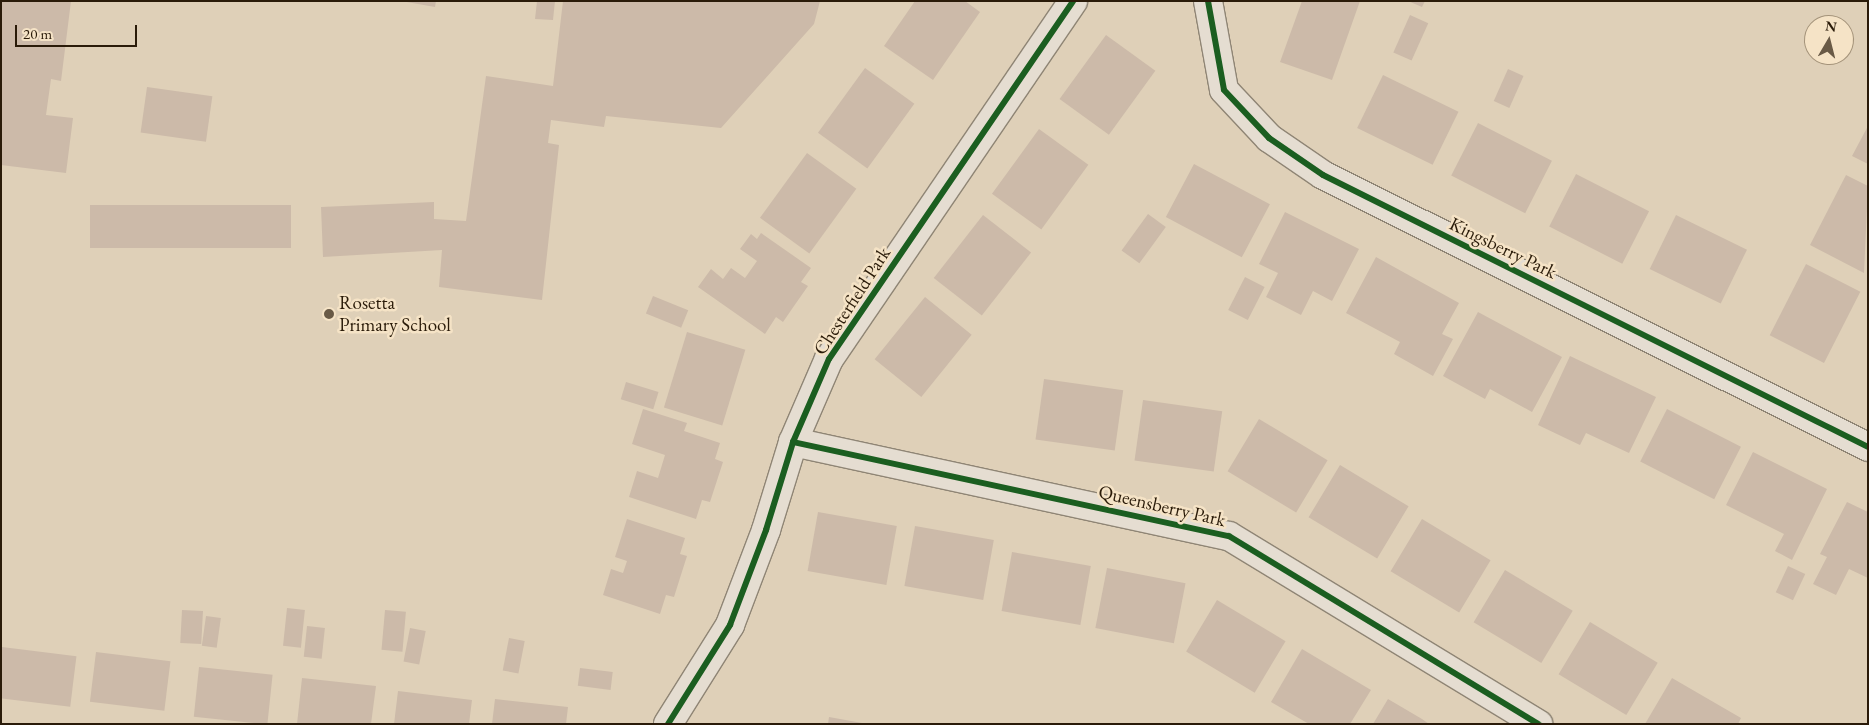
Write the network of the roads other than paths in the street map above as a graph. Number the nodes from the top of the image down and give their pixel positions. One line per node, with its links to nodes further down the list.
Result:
1 (1073, 1): 3 (street, Chesterfield Park)
2 (1208, 1): 4 (street, Kingsberry Park)
3 (793, 442): 5 (street, Chesterfield Park); 6 (street, Queensberry Park)
4 (1866, 442)
5 (668, 724)
6 (1538, 724)

